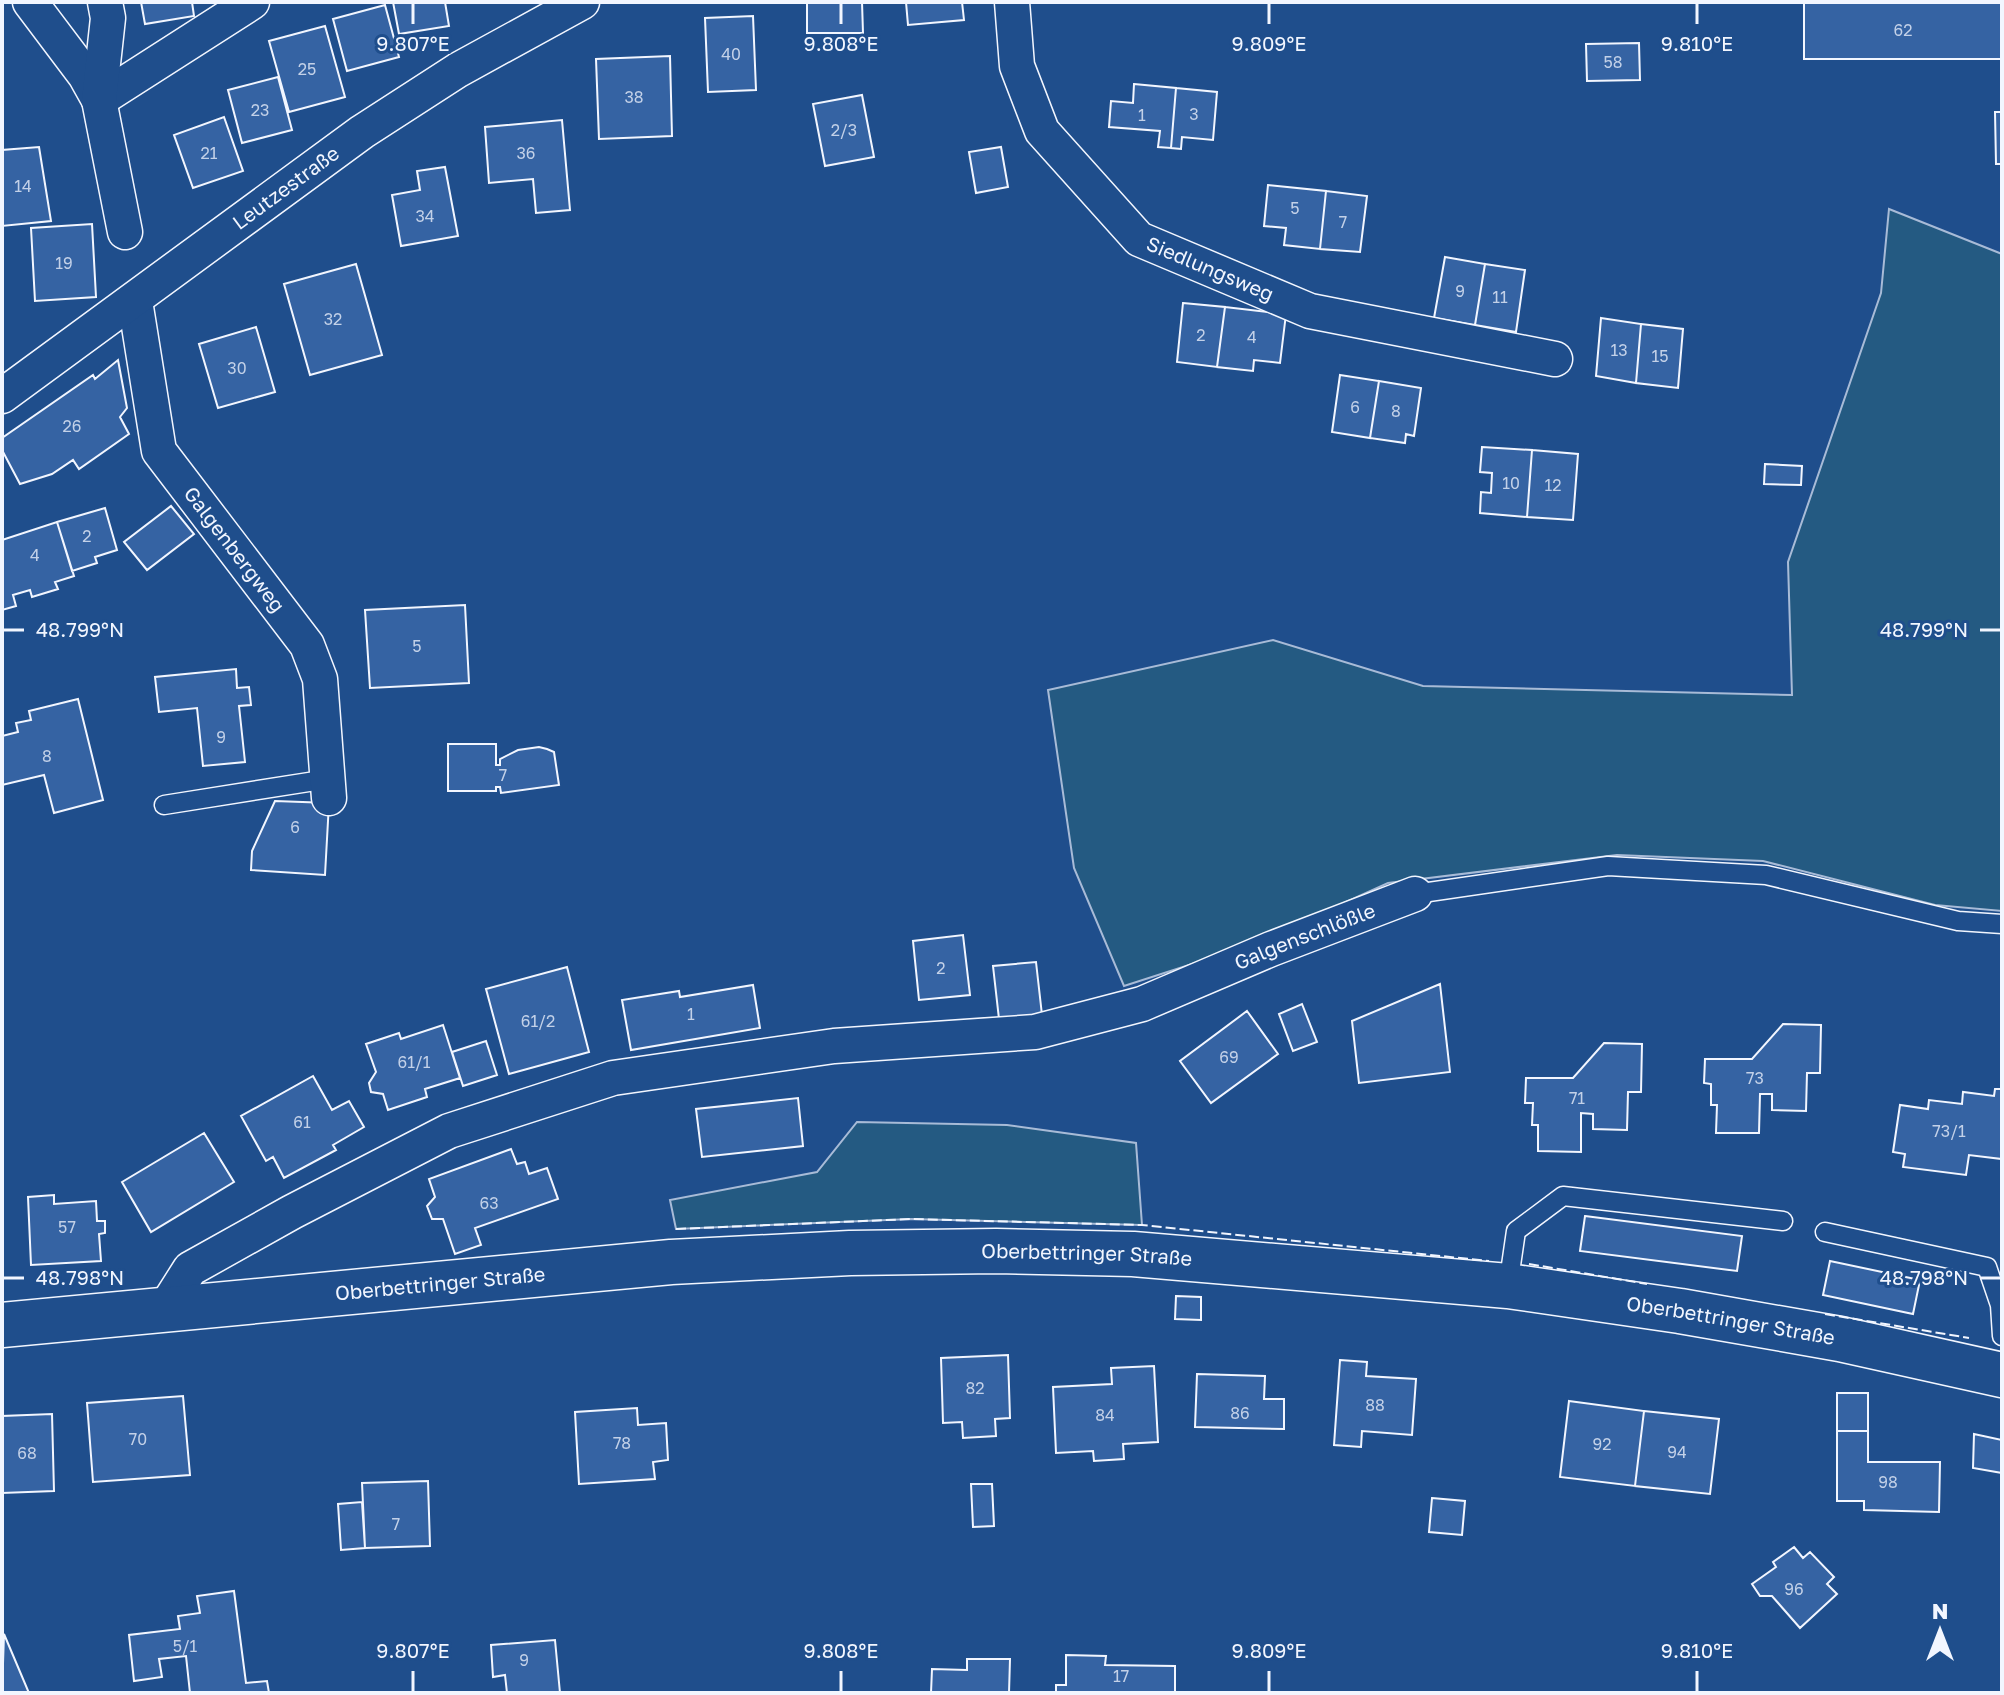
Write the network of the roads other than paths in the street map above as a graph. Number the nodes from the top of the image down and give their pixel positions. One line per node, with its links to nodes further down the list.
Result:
1 (30, 2): 6 (street)
2 (105, 2): 6 (street)
3 (252, 2): 6 (street)
4 (582, 2): 8 (street, Leutzestraße)
5 (1012, 2): 9 (street, Siedlungsweg)
6 (99, 100): 7 (street)
7 (125, 232)
8 (135, 301): 10 (street, Leutzestraße); 11 (street, Galgenbergweg)
9 (1555, 359)
10 (2, 396)
11 (329, 789): 12 (lane)
12 (164, 805)
13 (1415, 894): 14 (lane, Galgenschlößle); 18 (street, Galgenschlößle)
14 (2002, 924)
15 (1783, 1221): 17 (lane)
16 (1825, 1232): 20 (lane)
17 (1508, 1286): 18 (street, Oberbettringer Straße); 20 (street, Oberbettringer Straße)
18 (164, 1310): 19 (street, Oberbettringer Straße)
19 (2, 1325)
20 (2000, 1359)

